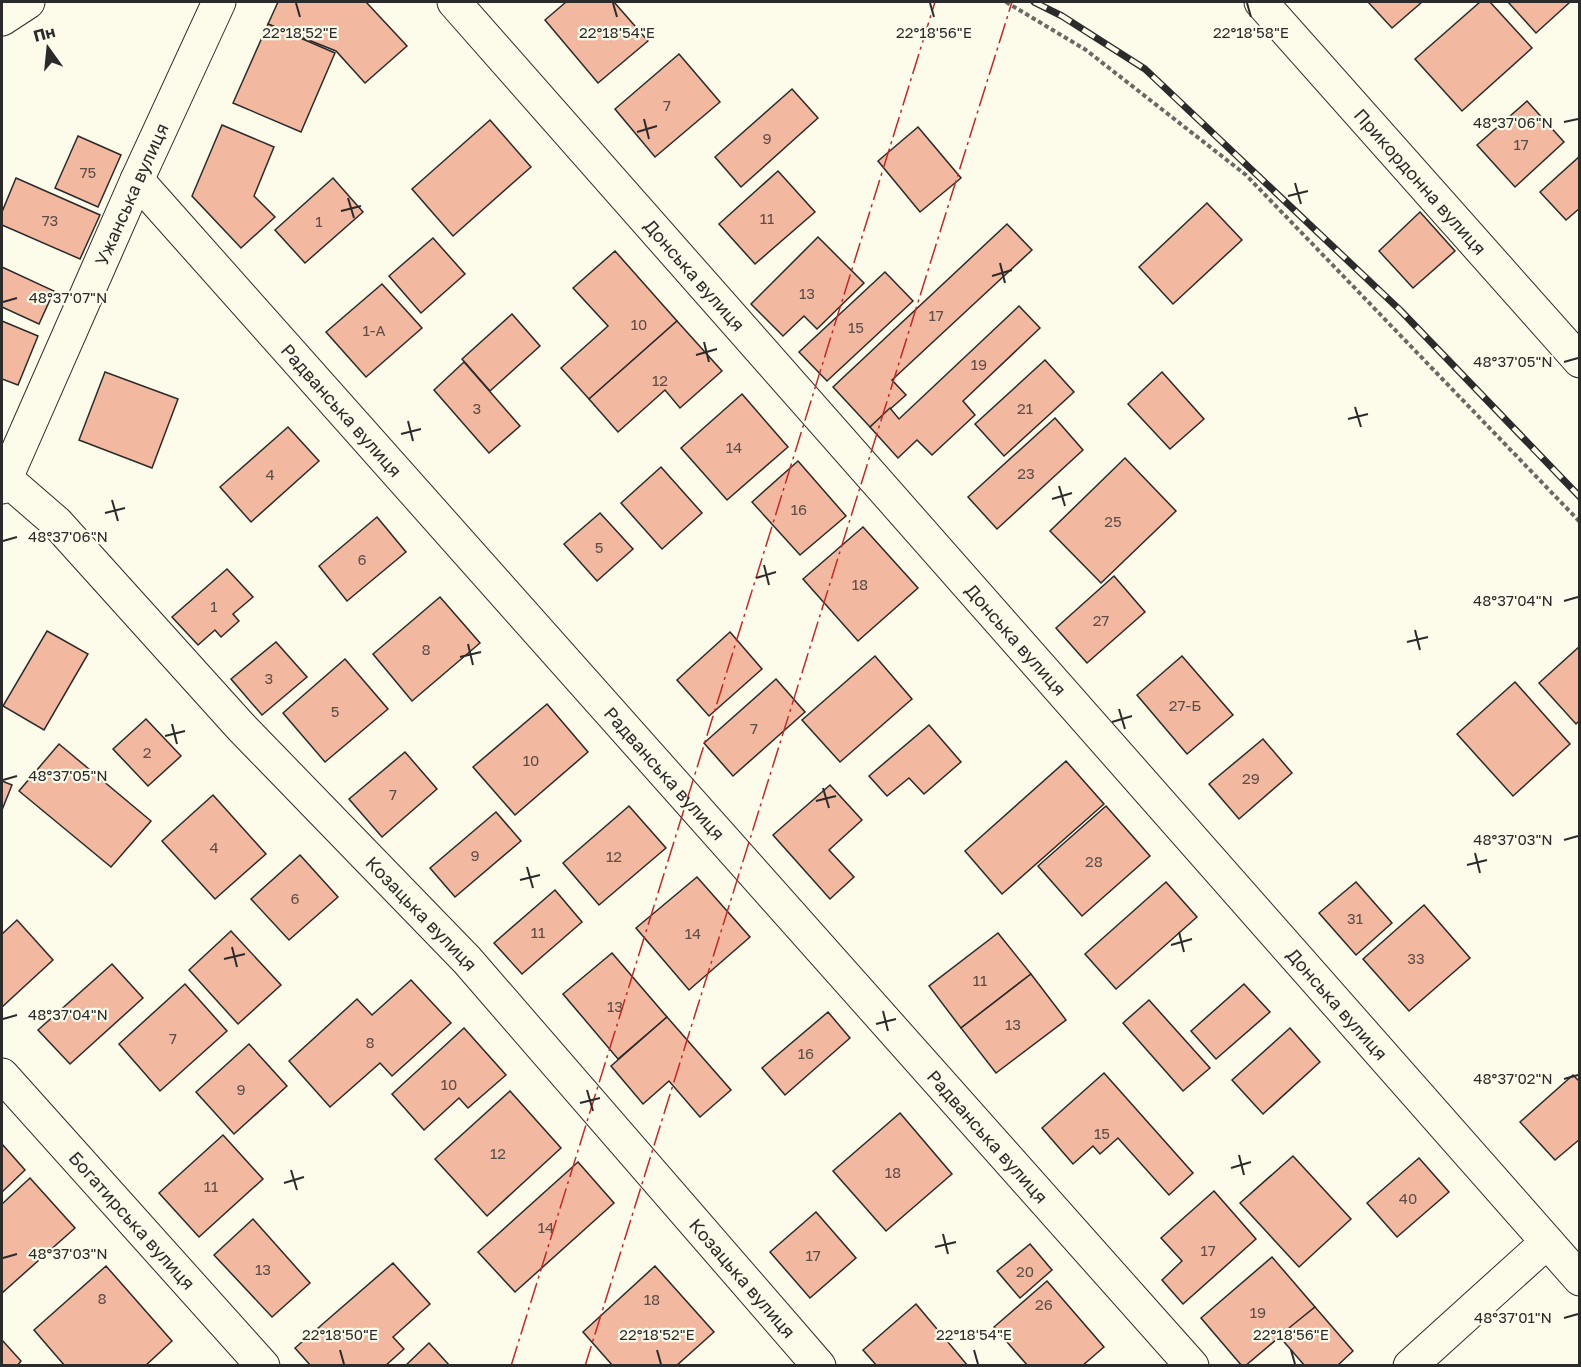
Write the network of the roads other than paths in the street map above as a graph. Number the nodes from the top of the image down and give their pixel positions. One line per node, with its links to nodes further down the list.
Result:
1 (28, 2): 5 (street)
2 (219, 2): 6 (street, Ужанська вулиця)
3 (454, 2): 10 (street, Донська вулиця)
4 (1261, 2): 7 (street, Прикордонна вулиця)
5 (2, 19)
6 (138, 180): 8 (street, Ужанська вулиця); 14 (street, Радванська вулиця)
7 (1580, 361)
8 (3, 482): 13 (street, Козацька вулиця)
9 (2, 1075): 12 (street, Богатирська вулиця)
10 (1547, 1242): 11 (street, Донська вулиця); 15 (street)
11 (1580, 1279)
12 (263, 1365)
13 (819, 1365)
14 (1192, 1365)
15 (1410, 1365)

